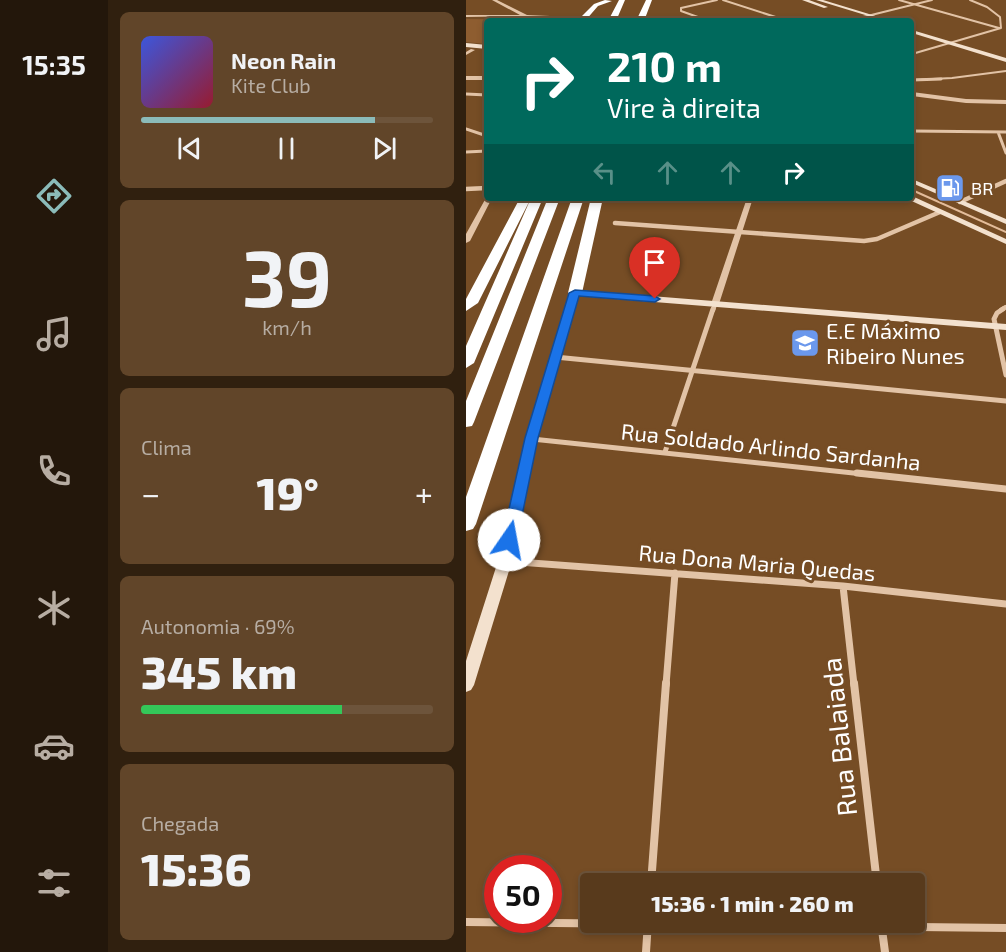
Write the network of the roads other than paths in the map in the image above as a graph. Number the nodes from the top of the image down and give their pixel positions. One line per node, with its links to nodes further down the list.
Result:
1 (494, 0): 18 (street)
2 (609, 0): 15 (highway); 21 (highway)
3 (622, 0): 22 (highway)
4 (649, 0): 23 (highway)
5 (717, 0): 24 (street)
6 (723, 0): 25 (street)
7 (804, 0): 19 (main road)
8 (818, 0): 16 (main road)
9 (899, 0): 14 (street)
10 (932, 0): 14 (street)
11 (970, 0): 13 (street)
12 (982, 0): 13 (street)
13 (975, 1): 30 (street)
14 (914, 4): 16 (street); 30 (street)
15 (603, 11)
16 (870, 15): 19 (street); 28 (main road)
17 (466, 16): 18 (street)
18 (527, 16): 20 (street)
19 (862, 17): 26 (street); 27 (main road)
20 (560, 18)
21 (578, 18)
22 (613, 18)
23 (641, 18)
24 (701, 18)
25 (779, 18)
26 (858, 18)
27 (865, 18)
28 (880, 18)
29 (914, 28): 32 (main road)
30 (1001, 28): 32 (street)
31 (914, 33): 33 (main road)
32 (958, 41): 33 (street); 38 (main road)
33 (949, 44): 37 (street); 39 (main road)
34 (466, 49): 35 (main road); 36 (main road)
35 (484, 49)
36 (484, 49)
37 (914, 53)
38 (1006, 55)
39 (1006, 60)
40 (1006, 70): 43 (street)
41 (466, 78): 42 (street)
42 (484, 78)
43 (914, 80)
44 (466, 94): 46 (street)
45 (914, 94): 47 (street)
46 (484, 95)
47 (1006, 102)
48 (466, 129): 52 (street)
49 (914, 131): 50 (street)
50 (998, 132): 51 (street); 55 (street)
51 (1006, 132)
52 (484, 135)
53 (484, 151): 54 (street)
54 (466, 152)
55 (1006, 153)
56 (1006, 181): 69 (street)
57 (914, 182): 69 (main road)
58 (484, 188): 59 (street)
59 (466, 189)
60 (914, 200): 70 (main road)
61 (487, 201): 71 (street)
62 (511, 201): 79 (highway)
63 (523, 201): 82 (highway)
64 (536, 201): 85 (highway)
65 (553, 201): 89 (highway)
66 (575, 201): 93 (highway)
67 (595, 201): 78 (highway)
68 (749, 201): 75 (street)
69 (961, 202): 73 (main road)
70 (940, 212): 75 (street); 77 (main road)
71 (479, 216): 72 (street); 76 (street)
72 (466, 221)
73 (1006, 222)
74 (615, 223): 75 (street)
75 (739, 232): 80 (street)
76 (466, 241)
77 (1006, 242)
78 (575, 293): 80 (main road); 84 (main road)
79 (466, 295)
80 (715, 304): 83 (main road); 86 (street)
81 (1006, 307): 83 (street)
82 (466, 308)
83 (1001, 327): 87 (street)
84 (555, 357): 86 (street); 90 (main road)
85 (466, 363)
86 (693, 372): 88 (street); 91 (street)
87 (1006, 375)
88 (1006, 401)
89 (466, 423)
90 (532, 438): 91 (street, Rua Soldado Arlindo Sardanha); 94 (main road)
91 (666, 452): 92 (street, Rua Soldado Arlindo Sardanha)
92 (1006, 489)
93 (466, 524)
94 (505, 561): 95 (street, Rua Dona Maria Quedas); 98 (main road)
95 (674, 573): 96 (street, Rua Dona Maria Quedas); 99 (street)
96 (843, 586): 97 (street, Rua Dona Maria Quedas); 100 (street, Rua Balaiada)
97 (1006, 604)
98 (466, 685)
99 (652, 873)
100 (876, 873)
101 (466, 922): 102 (street)
102 (580, 923)
103 (925, 927): 104 (street)
104 (1006, 928)
105 (647, 933): 107 (street)
106 (883, 933): 108 (street)
107 (646, 952)
108 (885, 952)

